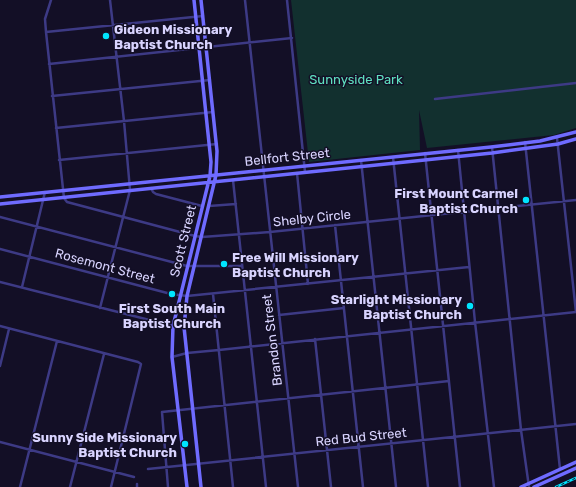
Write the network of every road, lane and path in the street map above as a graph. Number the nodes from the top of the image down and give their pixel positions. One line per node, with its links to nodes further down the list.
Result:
1 (51, 0): 10 (street)
2 (110, 0): 9 (street)
3 (194, 0): 7 (main road, Scott Street)
4 (201, 0): 8 (main road, Scott Street)
5 (245, 0): 12 (street, Brandon Street)
6 (287, 0): 11 (street)
7 (196, 16): 8 (street); 9 (street); 14 (main road, Scott Street)
8 (203, 16): 13 (main road, Scott Street)
9 (113, 25): 10 (street); 15 (street)
10 (46, 32): 16 (street)
11 (292, 38): 12 (street); 46 (street)
12 (250, 43): 13 (street); 48 (street, Brandon Street)
13 (206, 47): 14 (street); 18 (main road, Scott Street)
14 (200, 48): 15 (street); 17 (main road, Scott Street)
15 (117, 57): 16 (street); 20 (street)
16 (49, 64): 21 (street)
17 (203, 80): 18 (street); 20 (street); 23 (main road, Scott Street)
18 (210, 80): 24 (main road, Scott Street)
19 (576, 83): 22 (street)
20 (120, 89): 21 (street); 25 (street)
21 (52, 96): 26 (street)
22 (436, 98)
23 (206, 112): 24 (street); 25 (street); 31 (main road, Scott Street)
24 (213, 112): 32 (main road, Scott Street)
25 (124, 121): 26 (street); 37 (street)
26 (56, 128): 42 (street)
27 (576, 132): 28 (main road, Bellfort Street)
28 (557, 138): 30 (main road, Bellfort Street); 33 (street)
29 (576, 139): 33 (main road, Bellfort Street)
30 (525, 142): 34 (main road, Bellfort Street); 35 (street)
31 (210, 144): 32 (street); 37 (street); 52 (main road, Scott Street)
32 (216, 144): 51 (main road, Scott Street)
33 (558, 144): 35 (main road, Bellfort Street); 71 (street)
34 (492, 147): 36 (main road, Bellfort Street); 39 (street)
35 (525, 149): 39 (main road, Bellfort Street); 75 (street)
36 (458, 150): 38 (main road, Bellfort Street); 41 (street)
37 (127, 153): 42 (street); 58 (street)
38 (425, 153): 40 (main road, Bellfort Street); 44 (street)
39 (492, 153): 41 (main road, Bellfort Street); 78 (street)
40 (393, 156): 43 (main road, Bellfort Street); 45 (street)
41 (458, 156): 44 (main road, Bellfort Street); 79 (street)
42 (59, 160): 63 (street)
43 (361, 160): 46 (main road, Bellfort Street); 47 (street)
44 (426, 160): 45 (main road, Bellfort Street); 80 (street)
45 (394, 163): 47 (main road, Bellfort Street); 83 (street)
46 (305, 166): 48 (main road, Bellfort Street); 49 (street)
47 (361, 166): 49 (main road, Bellfort Street); 84 (street)
48 (264, 170): 51 (main road, Bellfort Street); 53 (street, Brandon Street)
49 (306, 172): 50 (main road, Bellfort Street)
50 (297, 173): 53 (main road, Bellfort Street); 87 (street)
51 (216, 175): 52 (main road, Bellfort Street); 57 (main road, Scott Street)
52 (210, 176): 54 (main road, Bellfort Street); 56 (main road, Scott Street)
53 (265, 176): 55 (main road, Bellfort Street); 88 (street, Brandon Street)
54 (162, 180): 58 (main road, Bellfort Street); 60 (main road)
55 (233, 180): 57 (main road, Bellfort Street); 74 (street)
56 (208, 182): 57 (main road, Bellfort Street); 60 (main road, Bellfort Street); 76 (main road, Scott Street)
57 (215, 182): 77 (main road, Scott Street)
58 (130, 184): 59 (main road, Bellfort Street); 62 (street)
59 (96, 187): 63 (main road, Bellfort Street); 65 (main road)
60 (162, 187): 61 (main road, Bellfort Street)
61 (151, 188): 62 (main road, Bellfort Street); 76 (street)
62 (130, 190): 65 (main road, Bellfort Street); 82 (street)
63 (63, 191): 64 (main road, Bellfort Street); 68 (street)
64 (45, 192): 66 (main road, Bellfort Street); 69 (street)
65 (97, 194): 68 (main road, Bellfort Street)
66 (8, 196): 67 (main road, Bellfort Street); 72 (main road)
67 (0, 197)
68 (64, 198): 69 (main road, Bellfort Street); 82 (street, Shelby Circle)
69 (44, 199): 72 (main road, Bellfort Street); 86 (street)
70 (576, 200): 71 (street, Shelby Circle)
71 (565, 201): 75 (street, Shelby Circle); 114 (street)
72 (8, 203): 73 (main road, Bellfort Street)
73 (0, 204)
74 (236, 204): 77 (street); 89 (street)
75 (532, 204): 78 (street, Shelby Circle); 116 (street)
76 (202, 206): 90 (main road, Scott Street)
77 (209, 206): 91 (main road, Scott Street)
78 (498, 208): 79 (street, Shelby Circle); 117 (street)
79 (464, 212): 80 (street, Shelby Circle); 98 (street)
80 (431, 215): 83 (street, Shelby Circle); 99 (street)
81 (0, 217): 86 (street)
82 (123, 217): 90 (street, Shelby Circle); 92 (street)
83 (399, 219): 84 (street, Shelby Circle); 100 (street)
84 (368, 222): 85 (street, Shelby Circle); 102 (street)
85 (336, 225): 87 (street, Shelby Circle); 103 (street)
86 (38, 227): 92 (street); 94 (street)
87 (303, 229): 88 (street, Shelby Circle); 105 (street)
88 (270, 232): 89 (street, Shelby Circle); 107 (street, Brandon Street)
89 (239, 234): 91 (street, Shelby Circle); 97 (street)
90 (195, 236): 91 (street, Shelby Circle); 95 (main road, Scott Street)
91 (202, 237): 96 (main road, Scott Street)
92 (116, 247): 95 (street); 101 (street)
93 (0, 249): 94 (street, Rosemont Street)
94 (30, 257): 101 (street, Rosemont Street); 106 (street)
95 (187, 266): 96 (street); 110 (main road, Scott Street)
96 (195, 266): 97 (street); 111 (main road, Scott Street)
97 (242, 266): 108 (street)
98 (469, 267): 99 (street, Rosemont Street); 118 (street)
99 (438, 270): 100 (street, Rosemont Street); 121 (street)
100 (405, 274): 102 (street, Rosemont Street); 124 (street)
101 (108, 277): 110 (street, Rosemont Street); 112 (street)
102 (373, 277): 103 (street, Rosemont Street); 125 (street)
103 (341, 280): 105 (street, Rosemont Street); 113 (street)
104 (0, 282): 106 (street)
105 (308, 284): 107 (street, Rosemont Street)
106 (22, 287): 112 (street)
107 (276, 287): 108 (street, Rosemont Street); 115 (street, Brandon Street)
108 (245, 291): 109 (street, Rosemont Street); 130 (street)
109 (213, 294): 111 (street, Rosemont Street); 131 (street)
110 (180, 296): 111 (street, Rosemont Street); 120 (main road, Scott Street)
111 (187, 296): 122 (main road, Scott Street)
112 (100, 308): 120 (street)
113 (344, 308): 115 (street); 126 (street)
114 (576, 312): 116 (street)
115 (279, 315): 129 (street, Brandon Street)
116 (543, 315): 117 (street); 147 (street)
117 (509, 319): 118 (street); 148 (street)
118 (475, 322): 121 (street); 149 (street)
119 (0, 326): 123 (street)
120 (173, 326): 122 (street); 134 (main road, Scott Street)
121 (443, 326): 124 (street); 136 (street)
122 (184, 327): 132 (main road, Scott Street)
123 (9, 329): 128 (street); 135 (street)
124 (411, 329): 125 (street); 137 (street)
125 (379, 332): 126 (street); 138 (street)
126 (347, 336): 127 (street); 139 (street)
127 (315, 339): 129 (street); 140 (street)
128 (57, 341): 133 (street); 155 (street)
129 (283, 343): 130 (street); 141 (street, Brandon Street)
130 (251, 346): 131 (street); 142 (street)
131 (219, 350): 132 (street); 143 (street)
132 (186, 353): 134 (street); 144 (main road, Scott Street)
133 (104, 354): 160 (street); 168 (street)
134 (172, 357): 145 (main road, Scott Street)
135 (0, 366)
136 (449, 381): 137 (street); 150 (street)
137 (418, 385): 138 (street); 151 (street)
138 (385, 388): 139 (street); 153 (street)
139 (353, 391): 140 (street); 154 (street)
140 (321, 395): 141 (street); 156 (street)
141 (289, 398): 142 (street); 157 (street, Brandon Street)
142 (257, 401): 143 (street); 158 (street)
143 (225, 405): 144 (street); 159 (street)
144 (193, 408): 145 (street); 162 (main road, Scott Street)
145 (179, 410): 163 (main road, Scott Street); 164 (street)
146 (576, 424): 147 (street, Red Bud Street)
147 (555, 426): 148 (street, Red Bud Street); 167 (street)
148 (521, 430): 149 (street, Red Bud Street); 170 (street)
149 (488, 434): 150 (street, Red Bud Street); 185 (street)
150 (455, 437): 151 (street, Red Bud Street); 184 (street)
151 (423, 440): 153 (street, Red Bud Street); 183 (street)
152 (0, 442): 155 (street)
153 (391, 444): 154 (street, Red Bud Street); 182 (street)
154 (359, 447): 156 (street, Red Bud Street); 181 (street)
155 (30, 450): 160 (street); 171 (street)
156 (327, 450): 157 (street, Red Bud Street); 180 (street)
157 (294, 454): 158 (street, Red Bud Street); 179 (street, Brandon Street)
158 (263, 457): 159 (street, Red Bud Street); 178 (street)
159 (230, 460): 162 (street, Red Bud Street); 177 (street)
160 (77, 462): 168 (street); 172 (street)
161 (576, 462): 167 (main road)
162 (199, 464): 163 (street, Red Bud Street); 176 (main road, Scott Street)
163 (185, 465): 164 (street, Red Bud Street); 175 (main road, Scott Street)
164 (166, 467): 166 (street, Red Bud Street); 174 (street)
165 (576, 468): 187 (main road)
166 (148, 469)
167 (560, 469): 170 (main road)
168 (115, 472): 169 (street); 173 (street)
169 (134, 477)
170 (529, 485): 186 (main road)
171 (20, 487)
172 (70, 487)
173 (111, 487)
174 (168, 487)
175 (187, 487)
176 (201, 487)
177 (233, 487)
178 (266, 487)
179 (298, 487)
180 (331, 487)
181 (363, 487)
182 (396, 487)
183 (428, 487)
184 (460, 487)
185 (494, 487)
186 (521, 487)
187 (534, 487)

